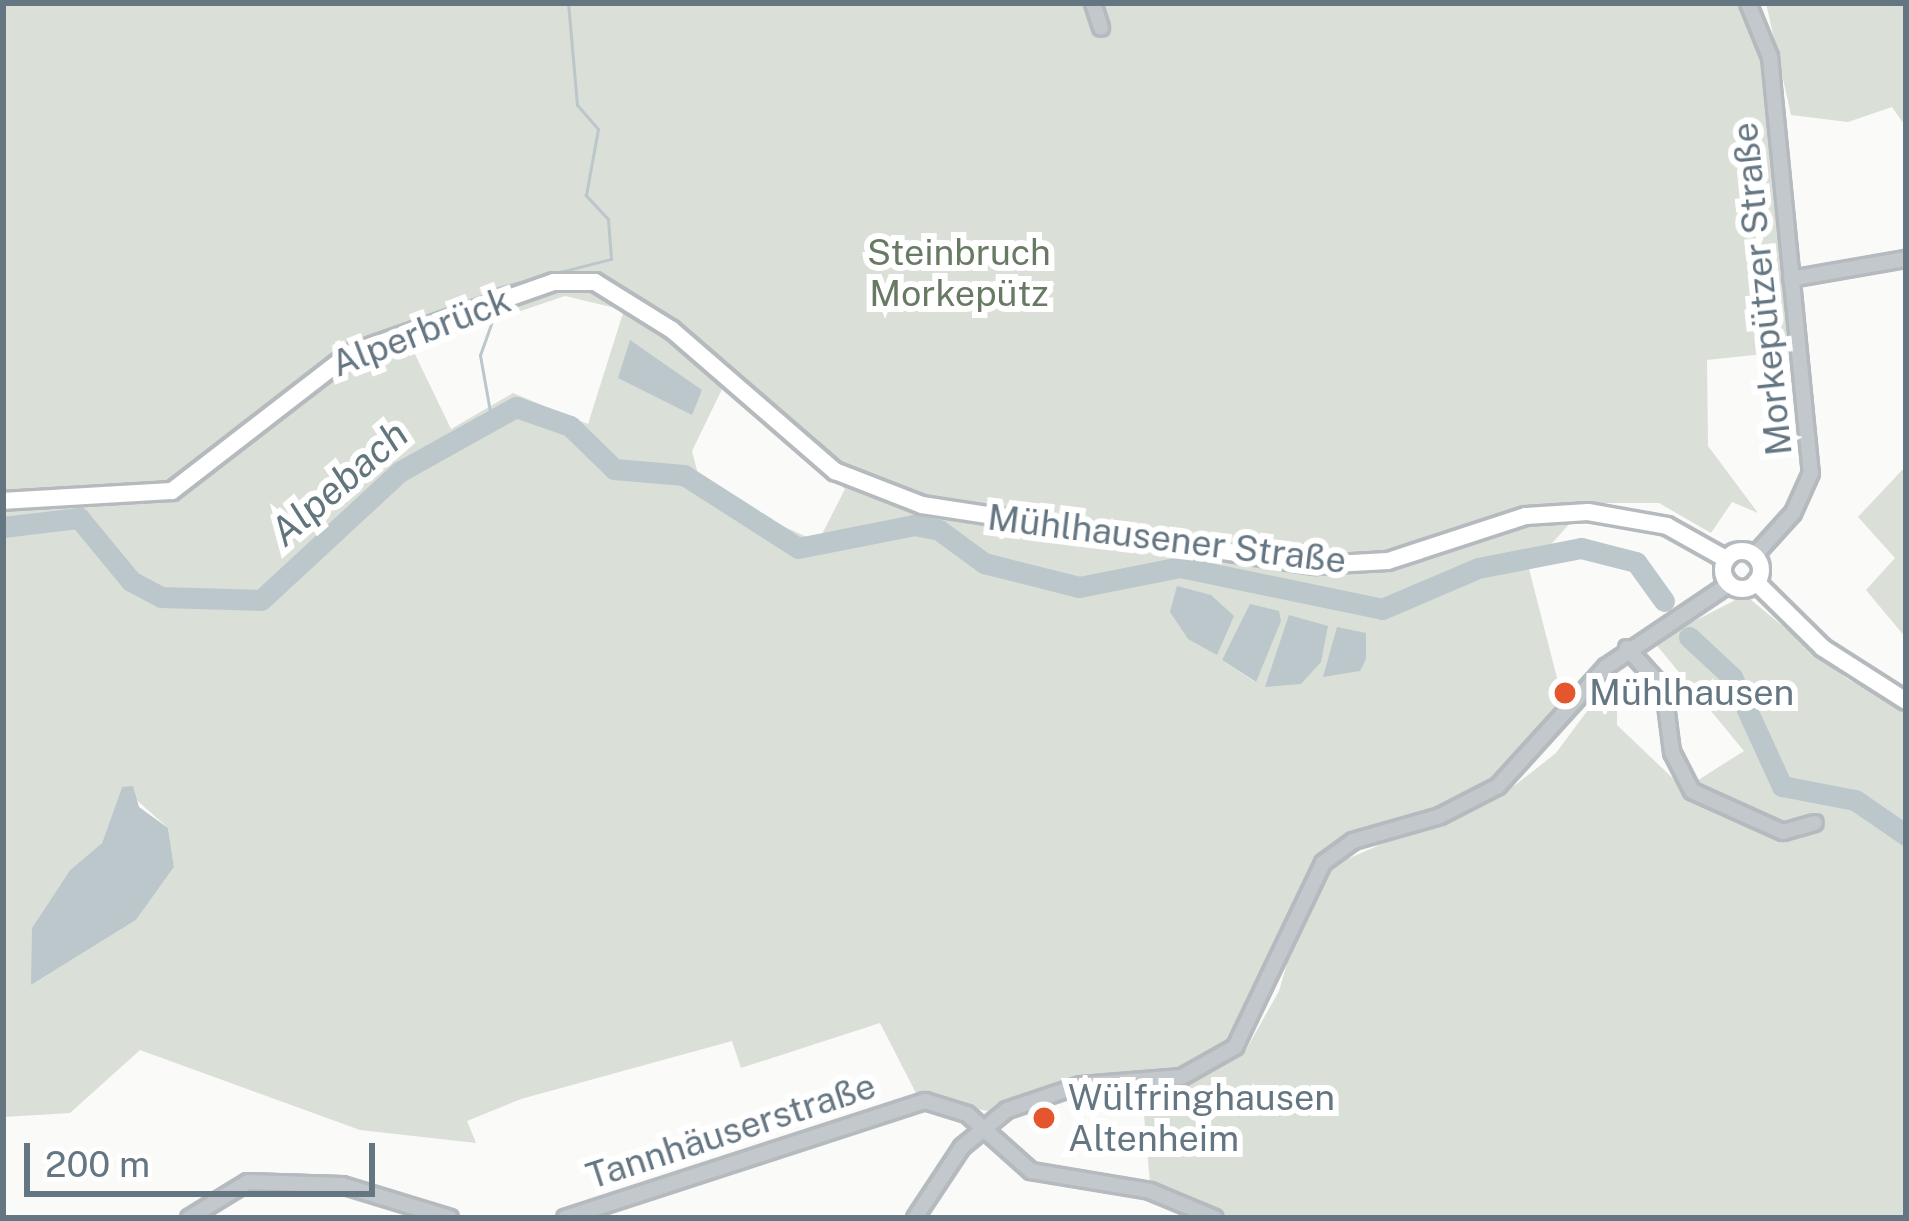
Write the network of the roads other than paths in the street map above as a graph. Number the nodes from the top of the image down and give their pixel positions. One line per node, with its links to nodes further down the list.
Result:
1 (1093, 3): 3 (street)
2 (1748, 3): 5 (street, Morkepützer Straße)
3 (1101, 28)
4 (1906, 260): 5 (street)
5 (1791, 279): 8 (street, Morkepützer Straße)
6 (711, 363): 7 (main road, Alperbrück); 9 (main road, Mühlhausener Straße)
7 (3, 501)
8 (1754, 556): 9 (main road); 10 (main road)
9 (1726, 559): 11 (main road)
10 (1756, 582): 11 (main road); 13 (main road)
11 (1729, 584): 12 (street)
12 (1628, 648): 14 (street); 15 (street)
13 (1906, 701)
14 (1815, 823)
15 (978, 1129): 18 (street, Tannhäuserstraße); 19 (street); 20 (street, Tannhäuserstraße)
16 (189, 1218): 17 (street)
17 (450, 1218)
18 (566, 1218)
19 (915, 1218)
20 (1215, 1218)

